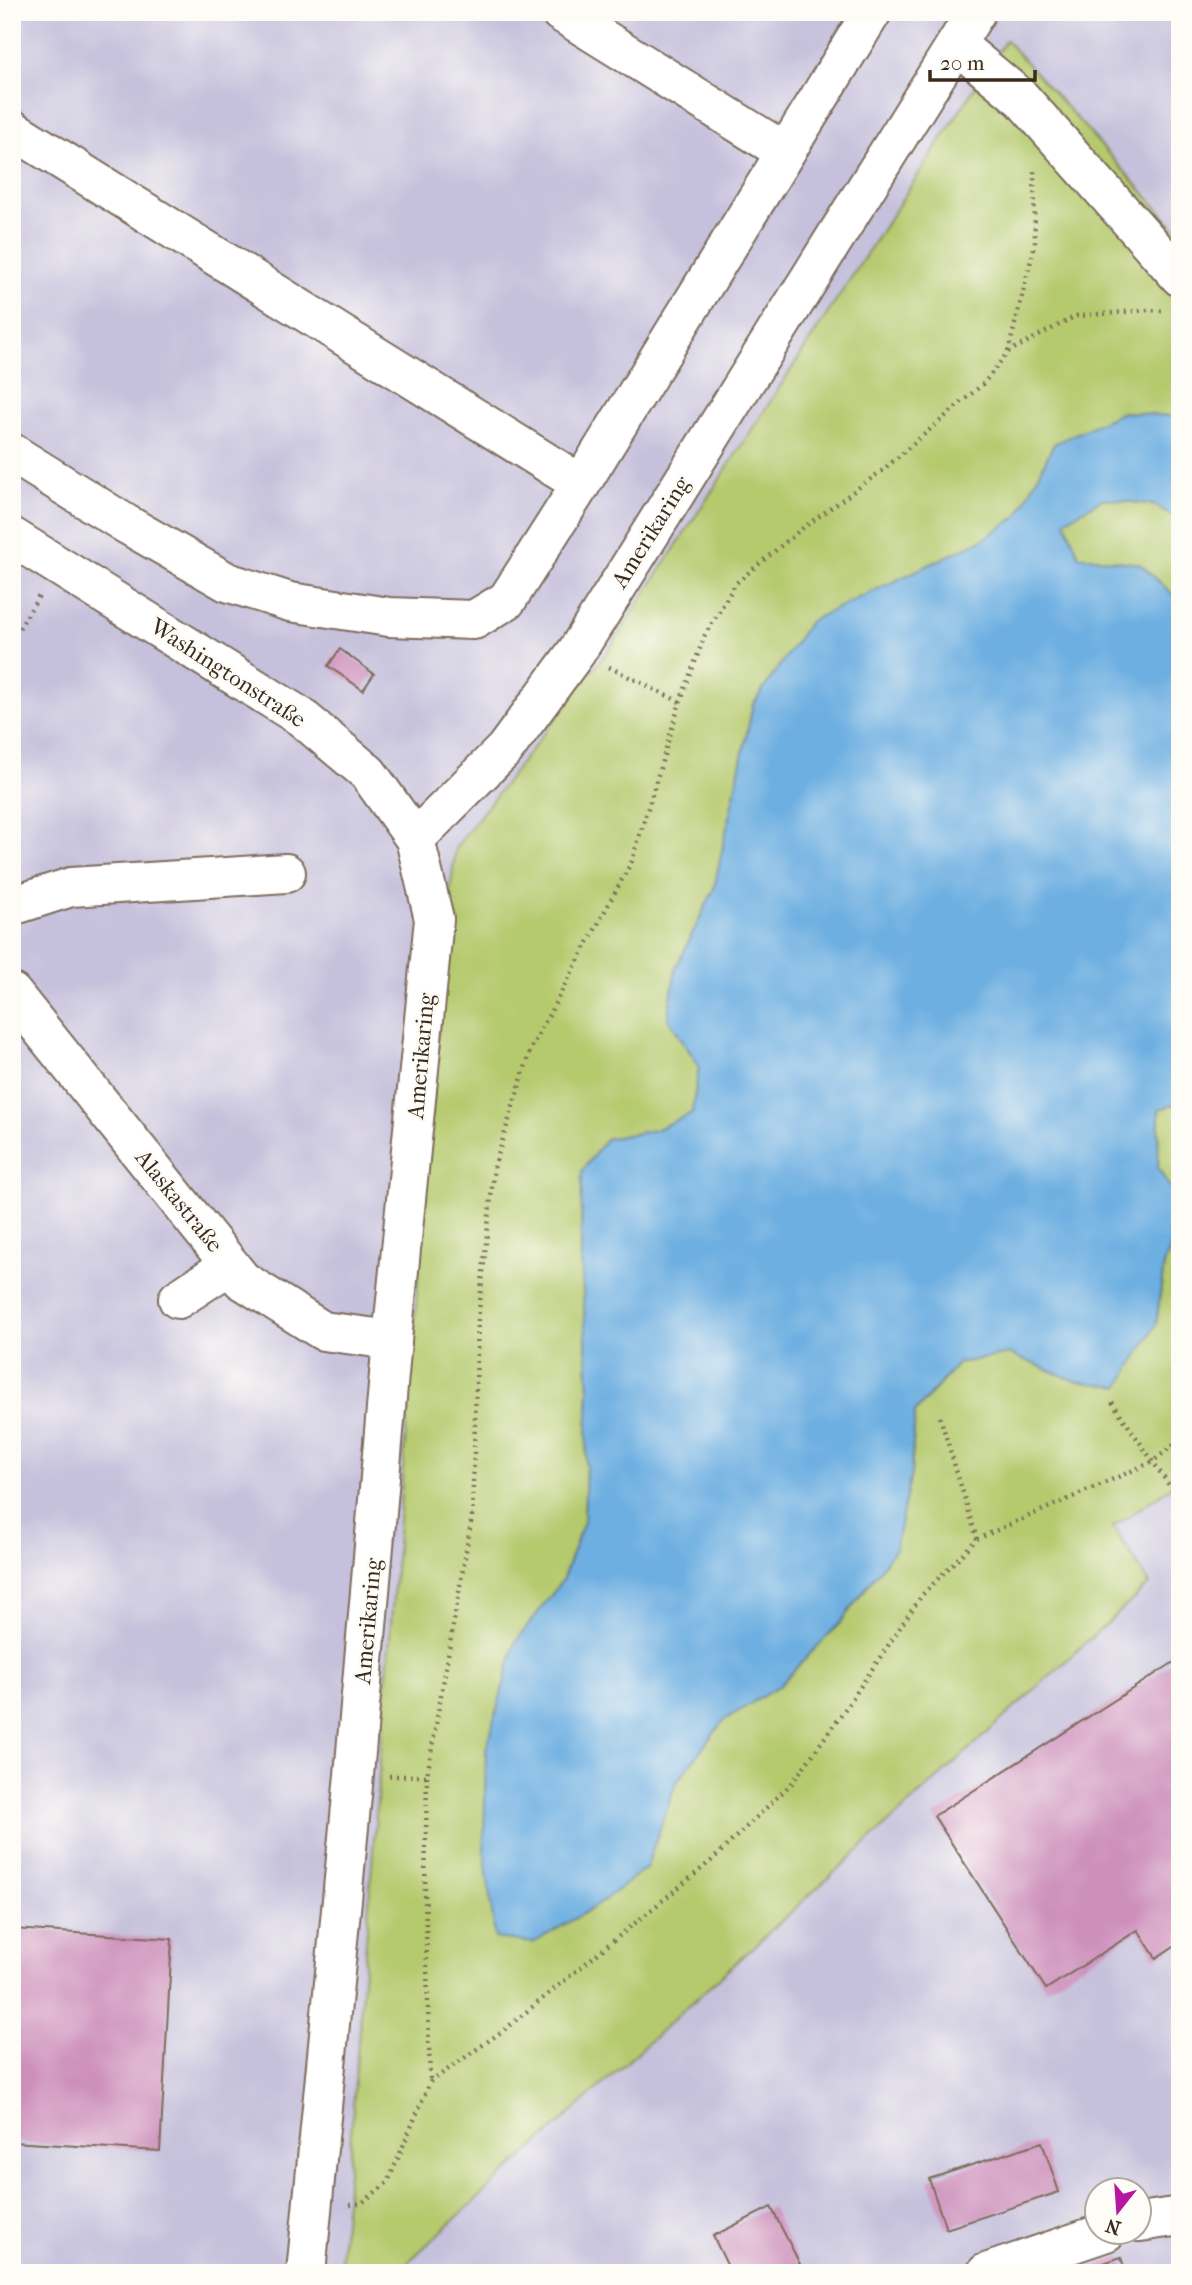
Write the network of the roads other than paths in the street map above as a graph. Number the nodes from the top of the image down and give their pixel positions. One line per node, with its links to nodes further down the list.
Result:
1 (560, 12): 6 (street)
2 (872, 12): 6 (street)
3 (976, 12): 4 (street, Amerikaring)
4 (957, 45): 7 (street); 11 (street, Amerikaring)
5 (12, 129): 9 (street)
6 (785, 152): 9 (street)
7 (1175, 294)
8 (12, 453): 9 (street)
9 (581, 484)
10 (12, 537): 11 (street, Washingtonstraße)
11 (415, 839): 17 (street, Amerikaring)
12 (286, 873): 13 (street)
13 (12, 906)
14 (12, 993): 15 (street, Alaskastraße)
15 (230, 1265): 16 (street); 17 (street, Alaskastraße)
16 (178, 1299)
17 (392, 1340): 21 (street, Amerikaring)
18 (1180, 2216): 19 (street)
19 (1154, 2220)
20 (1084, 2240): 22 (street)
21 (306, 2273)
22 (986, 2273)

